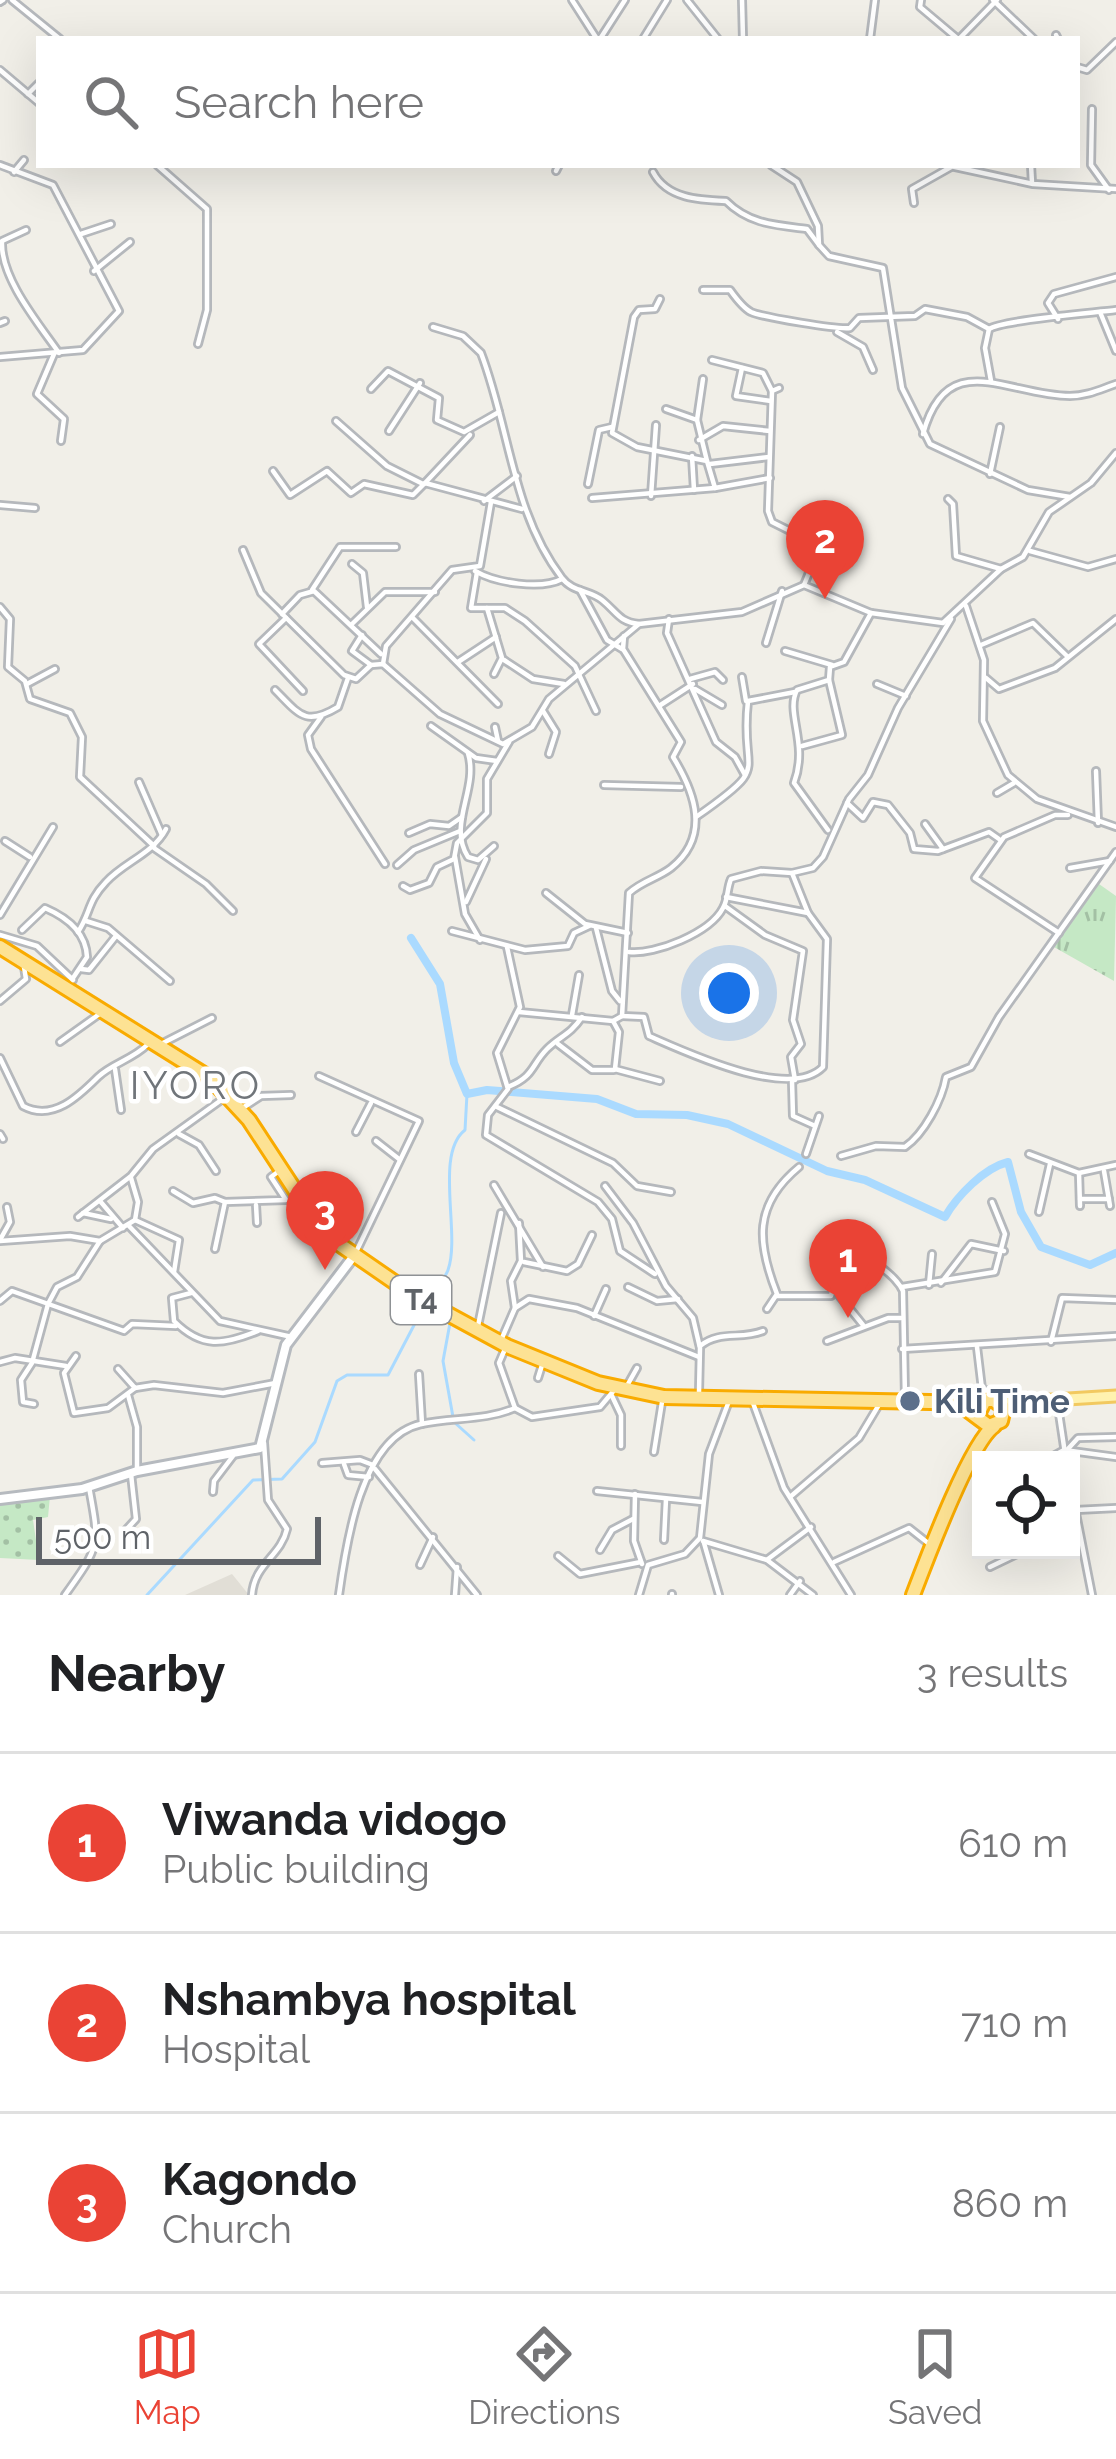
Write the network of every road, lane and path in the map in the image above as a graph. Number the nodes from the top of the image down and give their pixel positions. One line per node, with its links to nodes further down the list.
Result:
1 (12, 0): 10 (street)
2 (572, 0): 11 (street)
3 (626, 0): 12 (street)
4 (668, 0): 13 (street)
5 (687, 0): 14 (street)
6 (742, 0): 15 (street)
7 (875, 0): 16 (street)
8 (921, 0): 17 (street)
9 (995, 1): 18 (street); 19 (street)
10 (56, 36)
11 (596, 36)
12 (600, 36)
13 (645, 36)
14 (716, 36)
15 (743, 36)
16 (870, 36)
17 (955, 36)
18 (962, 36)
19 (1031, 36)
20 (1115, 45): 21 (street)
21 (1080, 68)
22 (0, 70): 24 (street)
23 (36, 86): 24 (street)
24 (28, 94): 25 (street)
25 (36, 101)
26 (1092, 109): 37 (street)
27 (24, 160): 34 (street)
28 (0, 165): 34 (street)
29 (161, 168): 55 (street)
30 (776, 168): 43 (street)
31 (945, 168): 38 (street)
32 (957, 168): 36 (street)
33 (1031, 168): 36 (street)
34 (14, 172): 41 (street)
35 (653, 172): 43 (street)
36 (1033, 184): 37 (street)
37 (1112, 189)
38 (914, 203)
39 (111, 224): 41 (street)
40 (26, 230): 57 (street)
41 (81, 234): 44 (street)
42 (130, 242): 44 (street)
43 (820, 245): 50 (street)
44 (94, 271): 57 (street)
45 (1116, 277): 51 (street)
46 (704, 290): 53 (street)
47 (660, 299): 73 (street)
48 (1116, 310): 49 (street)
49 (1100, 312): 51 (street); 56 (street)
50 (890, 316): 53 (street); 54 (street); 78 (street)
51 (1059, 320): 54 (street)
52 (433, 327): 69 (street)
53 (832, 329): 61 (street)
54 (989, 329): 63 (street)
55 (198, 344)
56 (1116, 351)
57 (57, 354): 58 (street); 80 (street)
58 (0, 357)
59 (712, 360): 60 (street)
60 (742, 368): 67 (street); 67 (street)
61 (873, 370)
62 (703, 379): 70 (street)
63 (991, 381): 65 (street); 78 (street)
64 (420, 383): 66 (street); 75 (street); 77 (street)
65 (1116, 384)
66 (371, 389)
67 (771, 401): 76 (street)
68 (666, 409): 70 (street)
69 (496, 412): 77 (street); 88 (street)
70 (698, 420): 79 (street)
71 (336, 421): 90 (street)
72 (656, 425): 81 (street)
73 (612, 427): 81 (street); 91 (street)
74 (1000, 427): 87 (street)
75 (389, 431)
76 (770, 431): 79 (street); 84 (street)
77 (471, 432): 90 (street)
78 (923, 434): 87 (street)
79 (699, 440): 85 (street)
80 (61, 441)
81 (654, 450): 83 (street); 94 (street)
82 (1116, 453): 95 (street)
83 (692, 456): 85 (street); 93 (street)
84 (770, 457): 85 (street); 89 (street)
85 (708, 463): 92 (street)
86 (273, 471): 90 (street)
87 (990, 473): 95 (street)
88 (517, 476): 98 (street); 101 (street)
89 (770, 478): 92 (street); 110 (street)
90 (424, 483): 98 (street)
91 (588, 484)
92 (715, 488): 93 (street)
93 (694, 490): 94 (street)
94 (651, 496): 96 (street)
95 (1070, 497): 104 (street)
96 (592, 498)
97 (948, 499): 107 (street)
98 (488, 502): 101 (street); 108 (street)
99 (0, 505): 100 (street)
100 (35, 508)
101 (522, 509): 109 (street)
102 (396, 547): 111 (street)
103 (243, 550): 120 (street)
104 (1029, 551): 105 (street); 107 (street)
105 (1116, 559)
106 (352, 564): 117 (street)
107 (1001, 569): 115 (street)
108 (476, 571): 109 (street); 114 (street); 118 (street)
109 (562, 578): 112 (street)
110 (804, 585): 113 (street); 119 (street)
111 (312, 590): 120 (street); 126 (street)
112 (580, 590): 125 (street); 131 (street)
113 (782, 591): 122 (street); 132 (street)
114 (437, 592): 117 (street); 121 (street)
115 (965, 604): 123 (street); 133 (street)
116 (0, 607): 143 (street)
117 (368, 607): 126 (street)
118 (487, 608): 130 (street); 146 (street)
119 (872, 613): 123 (street); 142 (street)
120 (284, 616): 150 (street); 158 (street)
121 (412, 617): 136 (street); 145 (street)
122 (669, 619): 127 (street); 155 (street)
123 (951, 619): 160 (street)
124 (1116, 619): 137 (street)
125 (622, 621): 127 (street); 128 (street)
126 (352, 624): 129 (street)
127 (639, 624): 128 (street)
128 (627, 634): 131 (street); 135 (street)
129 (362, 635): 136 (street); 141 (street)
130 (496, 637): 138 (street); 145 (street)
131 (613, 643): 135 (street); 146 (street)
132 (766, 643)
133 (981, 646): 137 (street); 148 (street)
134 (785, 651): 142 (street)
135 (625, 652): 164 (street)
136 (381, 654): 140 (street)
137 (1068, 657): 148 (street)
138 (502, 658): 147 (street); 154 (street)
139 (0, 662): 143 (street)
140 (383, 664): 141 (street); 170 (street)
141 (371, 665): 150 (street)
142 (832, 665): 152 (street)
143 (8, 667): 153 (street)
144 (55, 669): 153 (street)
145 (462, 670): 162 (street)
146 (577, 673): 154 (street); 166 (street)
147 (494, 674)
148 (985, 676): 178 (street)
149 (742, 677): 161 (street)
150 (348, 678): 167 (street)
151 (723, 680): 155 (street)
152 (829, 680): 159 (street); 171 (street)
153 (27, 684): 196 (street)
154 (564, 684): 165 (street)
155 (693, 684): 163 (street); 164 (street); 176 (street)
156 (877, 684): 160 (street)
157 (275, 690): 167 (street)
158 (303, 692)
159 (795, 692): 161 (street); 171 (street)
160 (906, 696): 182 (street)
161 (747, 703): 176 (street)
162 (498, 704)
163 (722, 705)
164 (659, 706): 180 (street)
165 (543, 711): 170 (street); 173 (street)
166 (596, 711)
167 (321, 717): 203 (street)
168 (430, 726): 172 (street)
169 (496, 727): 170 (street)
170 (506, 743): 174 (street)
171 (802, 746): 190 (street)
172 (468, 753): 174 (street); 184 (street)
173 (549, 754)
174 (497, 761): 192 (street)
175 (1096, 771): 187 (street)
176 (746, 776): 185 (street)
177 (140, 782): 196 (street)
178 (1014, 783): 181 (street); 183 (street)
179 (604, 785): 180 (street)
180 (683, 785): 185 (street)
181 (997, 793)
182 (847, 803): 197 (street); 206 (street)
183 (1073, 816): 187 (street); 193 (street)
184 (462, 817): 191 (street); 192 (street)
185 (697, 817): 220 (street)
186 (926, 824): 197 (street)
187 (1098, 824): 189 (street)
188 (53, 827): 201 (street)
189 (1116, 827)
190 (827, 830)
191 (409, 833)
192 (460, 835): 199 (street); 200 (street); 204 (street)
193 (1000, 840): 197 (street); 221 (street)
194 (5, 841): 201 (street)
195 (494, 846): 199 (street)
196 (153, 847): 212 (street); 215 (street)
197 (943, 849)
198 (1116, 852): 202 (street)
199 (486, 855): 210 (street)
200 (455, 857): 207 (street); 210 (street)
201 (32, 858): 214 (street)
202 (1110, 861): 205 (street); 221 (street)
203 (385, 864)
204 (397, 866)
205 (1070, 868)
206 (792, 873): 209 (street); 213 (street)
207 (403, 886)
208 (546, 893): 216 (street)
209 (726, 897): 211 (street); 213 (street)
210 (466, 902): 224 (street)
211 (724, 906): 227 (street); 249 (street)
212 (232, 911)
213 (808, 913): 249 (street)
214 (0, 915)
215 (86, 920): 218 (street); 223 (street)
216 (593, 927): 220 (street); 226 (street); 234 (street)
217 (22, 930): 218 (street)
218 (78, 932): 229 (street)
219 (452, 932): 224 (street)
220 (628, 933): 227 (street)
221 (1060, 934): 267 (street)
222 (0, 935): 232 (street)
223 (116, 936): 229 (street); 231 (street)
224 (479, 940): 226 (street)
225 (0, 946): 228 (highway, T4)
226 (507, 946): 236 (street)
227 (629, 952): 234 (street)
228 (23, 961): 232 (highway, T4); 233 (street)
229 (81, 970): 232 (street)
230 (579, 975): 237 (street)
231 (170, 982)
232 (72, 985): 235 (highway, T4)
233 (0, 1001)
234 (622, 1003): 238 (street)
235 (100, 1010): 242 (street); 243 (highway, T4)
236 (519, 1012): 237 (street); 251 (street)
237 (572, 1015): 239 (street)
238 (622, 1016): 241 (street); 249 (street)
239 (582, 1017): 241 (street); 244 (street)
240 (212, 1018): 243 (street)
241 (613, 1021): 247 (street)
242 (60, 1042)
243 (155, 1043): 246 (street); 252 (highway, T4)
244 (558, 1044): 247 (street); 251 (street)
245 (0, 1058): 246 (street)
246 (115, 1069): 257 (street)
247 (615, 1070): 250 (street)
248 (319, 1076): 254 (street)
249 (793, 1081): 259 (street)
250 (660, 1082)
251 (508, 1087): 255 (street)
252 (228, 1095): 256 (highway, T4); 261 (street)
253 (290, 1095): 256 (street)
254 (371, 1103): 260 (street); 268 (street)
255 (497, 1107): 280 (street); 303 (street)
256 (241, 1109): 274 (highway, T4)
257 (121, 1110)
258 (819, 1116): 259 (street)
259 (813, 1125): 265 (street)
260 (356, 1132)
261 (179, 1133): 264 (street); 273 (street)
262 (146, 1140): 264 (street)
263 (376, 1141): 268 (street)
264 (153, 1150): 276 (street)
265 (806, 1154)
266 (1029, 1154): 269 (street)
267 (841, 1156)
268 (400, 1162): 299 (street)
269 (1050, 1164): 275 (street); 286 (street)
270 (1116, 1165): 272 (street)
271 (799, 1167): 313 (street)
272 (1103, 1171): 275 (street); 275 (street)
273 (216, 1172)
274 (279, 1172): 284 (street); 299 (highway, T4)
275 (1079, 1173)
276 (131, 1176): 281 (street); 289 (street)
277 (494, 1185): 291 (street)
278 (605, 1186): 314 (street)
279 (173, 1192): 282 (street)
280 (671, 1192)
281 (100, 1201): 288 (street); 288 (street)
282 (225, 1202): 284 (street); 296 (street)
283 (992, 1202): 297 (street)
284 (257, 1203): 290 (street)
285 (7, 1207): 295 (street)
286 (1039, 1212)
287 (501, 1213): 326 (street)
288 (111, 1219): 292 (street)
289 (135, 1220): 292 (street); 302 (street)
290 (257, 1222)
291 (519, 1223): 300 (street); 301 (street)
292 (126, 1227): 294 (street); 302 (street)
293 (592, 1234): 301 (street)
294 (100, 1240): 295 (street); 317 (street)
295 (0, 1241)
296 (215, 1249)
297 (1005, 1252): 305 (street); 305 (street)
298 (932, 1254): 306 (street)
299 (353, 1257): 326 (highway, T4); 328 (street)
300 (521, 1261): 301 (street); 318 (street)
301 (543, 1267)
302 (174, 1272): 312 (street)
303 (655, 1274)
304 (17, 1282): 311 (street)
305 (940, 1283): 306 (street)
306 (929, 1285): 308 (street)
307 (628, 1287): 314 (street)
308 (902, 1287): 310 (street); 321 (street)
309 (606, 1288): 320 (street)
310 (833, 1288): 313 (street); 323 (street)
311 (12, 1291): 316 (street); 317 (street)
312 (190, 1293): 322 (street); 324 (street)
313 (777, 1296): 319 (street)
314 (678, 1299): 333 (street)
315 (1116, 1300): 330 (street)
316 (0, 1301)
317 (48, 1304): 322 (street); 339 (street)
318 (515, 1308): 320 (street); 331 (street)
319 (767, 1310)
320 (593, 1316): 336 (street)
321 (902, 1318): 323 (street); 334 (street)
322 (176, 1326): 324 (street)
323 (864, 1327): 329 (street)
324 (259, 1330): 328 (street)
325 (763, 1331): 333 (street)
326 (477, 1332): 331 (highway, T4)
327 (1116, 1336): 330 (street)
328 (292, 1337): 345 (street)
329 (827, 1341)
330 (1051, 1342): 332 (street)
331 (504, 1344): 338 (highway, T4); 359 (street)
332 (976, 1345): 334 (street); 355 (street)
333 (700, 1346): 336 (street)
334 (902, 1349): 354 (street)
335 (76, 1355): 340 (street)
336 (700, 1357): 351 (street)
337 (2, 1360): 339 (street)
338 (543, 1362): 344 (street); 347 (highway, T4)
339 (32, 1363): 340 (street); 357 (street)
340 (66, 1366): 346 (street)
341 (637, 1368): 347 (street)
342 (118, 1370): 346 (street)
343 (418, 1374): 361 (street)
344 (538, 1378)
345 (275, 1383): 346 (street); 363 (street)
346 (132, 1391): 372 (street)
347 (618, 1392): 349 (highway, T4); 359 (street); 364 (street)
348 (1116, 1396): 355 (main road)
349 (664, 1397): 351 (highway, T4); 366 (street)
350 (882, 1397): 353 (highway, T4); 354 (highway, T4); 378 (street)
351 (700, 1398): 352 (highway, T4)
352 (731, 1398): 353 (highway, T4); 381 (street)
353 (751, 1398): 378 (street)
354 (905, 1398): 360 (highway, T4)
355 (1057, 1399): 358 (main road); 365 (street)
356 (999, 1402): 358 (main road); 360 (highway)
357 (34, 1404)
358 (1027, 1405): 360 (main road)
359 (515, 1408): 361 (street)
360 (987, 1417): 391 (highway)
361 (422, 1424): 371 (street)
362 (1116, 1437): 365 (street)
363 (264, 1443): 367 (street); 403 (street)
364 (621, 1446)
365 (1066, 1450): 368 (street)
366 (654, 1452)
367 (233, 1456): 372 (street); 376 (street)
368 (1116, 1457)
369 (322, 1463): 370 (street)
370 (344, 1465): 371 (street); 373 (street)
371 (374, 1466): 373 (street); 388 (street)
372 (134, 1473): 374 (street); 386 (street)
373 (370, 1477): 404 (street)
374 (89, 1487): 379 (street); 402 (street)
375 (597, 1491): 377 (street)
376 (213, 1492)
377 (635, 1493): 380 (street); 384 (street)
378 (790, 1498): 385 (street)
379 (0, 1499)
380 (666, 1499): 381 (street); 389 (street)
381 (702, 1502): 390 (street)
382 (1080, 1508): 383 (street)
383 (1116, 1508)
384 (633, 1519): 392 (street); 398 (street)
385 (811, 1527): 395 (street); 396 (street)
386 (125, 1531)
387 (1080, 1531): 413 (street)
388 (433, 1537): 397 (street); 399 (street)
389 (664, 1540)
390 (701, 1541): 395 (street); 398 (street); 408 (street)
391 (933, 1546): 396 (street); 412 (highway)
392 (601, 1550)
393 (558, 1556): 398 (street)
394 (1006, 1559): 400 (street)
395 (767, 1560): 401 (street)
396 (832, 1563): 411 (street)
397 (421, 1565)
398 (644, 1565): 407 (street)
399 (457, 1567): 405 (street); 406 (street)
400 (990, 1567)
401 (800, 1581): 409 (street); 410 (street)
402 (65, 1595)
403 (252, 1595)
404 (339, 1595)
405 (455, 1595)
406 (477, 1595)
407 (639, 1595)
408 (719, 1595)
409 (790, 1595)
410 (813, 1595)
411 (850, 1595)
412 (913, 1595)
413 (1092, 1595)

